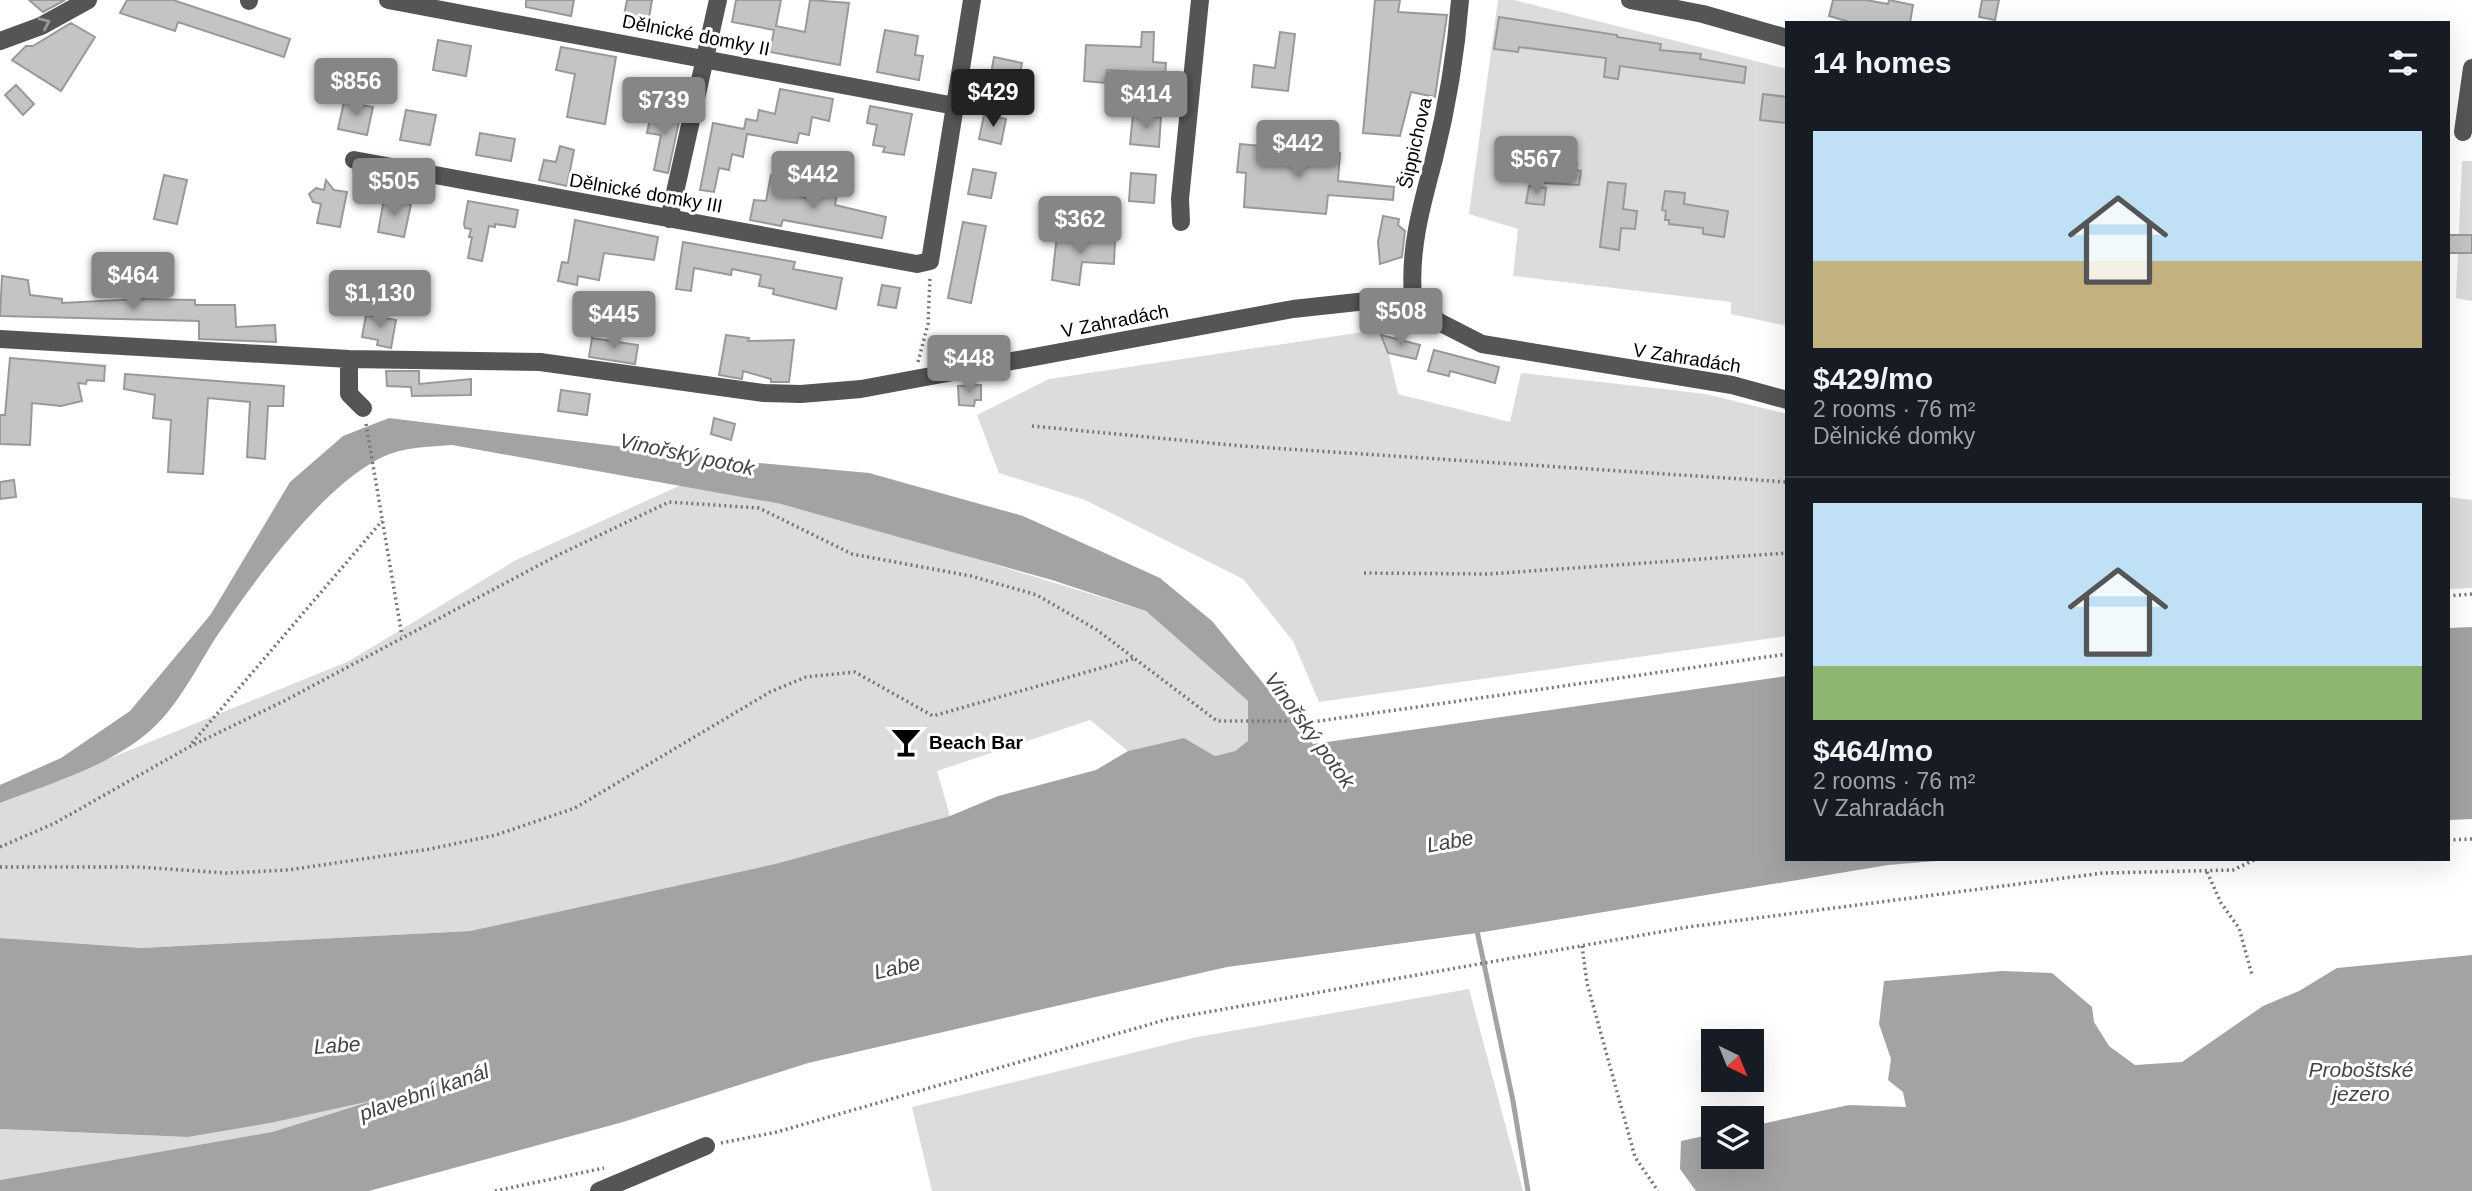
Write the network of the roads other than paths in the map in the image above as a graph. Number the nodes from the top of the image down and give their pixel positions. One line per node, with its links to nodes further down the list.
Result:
1 (88, 0): 10 (street, one-way to 1)
2 (388, 0): 11 (street, Dělnické domky II)
3 (718, 0): 11 (street)
4 (972, 0): 13 (street)
5 (1200, 0): 17 (street)
6 (1460, 0): 18 (street, Šippichova)
7 (1630, 0): 8 (street)
8 (1704, 7): 9 (street)
9 (1785, 37)
10 (0, 41)
11 (704, 57): 13 (street, Dělnické domky II); 16 (street)
12 (2472, 68): 14 (street)
13 (955, 106): 16 (street, Dělnické domky III)
14 (2461, 132)
15 (355, 160): 16 (street, Dělnické domky III)
16 (669, 219)
17 (1181, 222)
18 (1413, 296): 20 (street, V Zahradách); 21 (street, V Zahradách)
19 (0, 339): 20 (street, V Zahradách)
20 (349, 359): 22 (street)
21 (1785, 400)
22 (364, 412)
23 (706, 1146): 24 (street)
24 (599, 1191)

